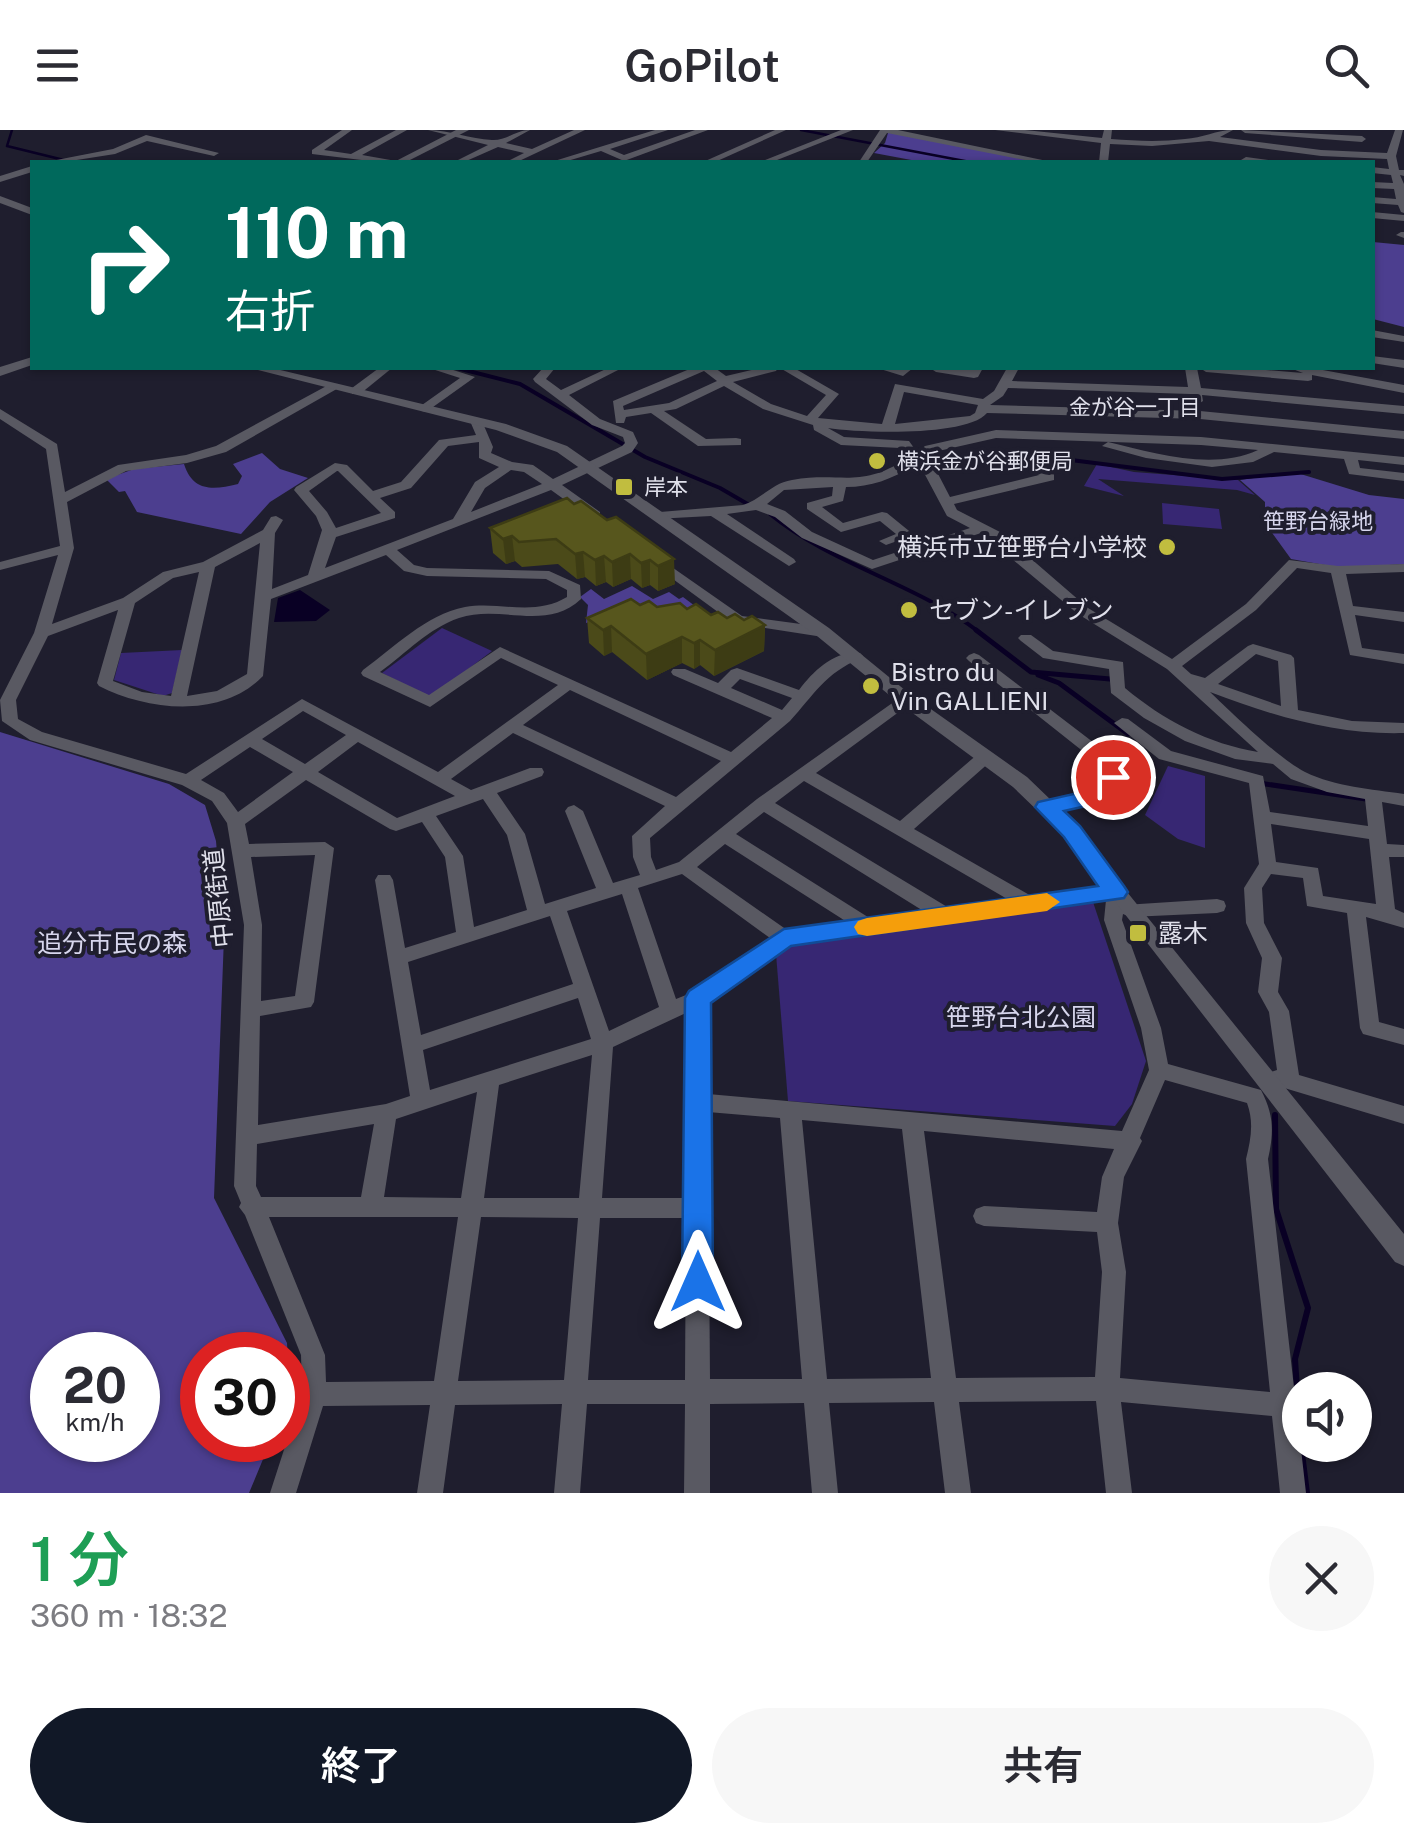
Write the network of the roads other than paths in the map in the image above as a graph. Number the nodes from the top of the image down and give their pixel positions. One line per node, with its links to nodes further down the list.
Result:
1 (128, 130): 23 (street)
2 (348, 130): 33 (street)
3 (403, 130): 33 (street)
4 (432, 130): 22 (street)
5 (464, 130): 22 (street)
6 (526, 130): 25 (street)
7 (581, 130): 29 (street)
8 (664, 130): 28 (street)
9 (704, 130): 28 (street)
10 (782, 130): 42 (street)
11 (849, 130): 43 (street)
12 (885, 130): 18 (street); 44 (street)
13 (983, 130): 26 (street)
14 (999, 130): 19 (street)
15 (1229, 130): 24 (street)
16 (1245, 130): 21 (street)
17 (1399, 130): 30 (street)
18 (929, 134): 26 (street)
19 (1055, 134): 20 (street); 46 (street)
20 (1107, 134): 24 (street); 47 (street)
21 (1361, 134): 31 (street)
22 (449, 136): 25 (street); 37 (street)
23 (146, 138): 34 (street); 35 (street)
24 (1212, 139): 27 (street)
25 (490, 144): 29 (street); 38 (street)
26 (976, 148): 45 (street)
27 (1265, 148): 31 (street); 48 (street)
28 (605, 150): 32 (street)
29 (530, 151): 39 (street)
30 (1397, 153): 31 (street); 51 (street)
31 (1366, 154)
32 (579, 155): 40 (street); 41 (street)
33 (352, 156): 36 (street)
34 (62, 159)
35 (199, 160)
36 (383, 160)
37 (402, 160)
38 (462, 160)
39 (515, 160)
40 (563, 160)
41 (588, 160)
42 (713, 160)
43 (770, 160)
44 (867, 160)
45 (1039, 160)
46 (1049, 160)
47 (1103, 160)
48 (1246, 160)
49 (30, 170): 52 (street)
50 (1375, 170): 51 (street)
51 (1400, 173): 54 (street)
52 (0, 180)
53 (1375, 185): 54 (street)
54 (1401, 187): 57 (street)
55 (0, 199): 58 (street)
56 (1375, 200): 57 (street)
57 (1403, 205)
58 (30, 211)
59 (1375, 215): 60 (street)
60 (1404, 218)
61 (1375, 334): 62 (street)
62 (1404, 339)
63 (1375, 359): 65 (street)
64 (30, 362): 82 (street)
65 (1404, 364)
66 (272, 370): 86 (street)
67 (382, 370): 86 (street)
68 (443, 370): 92 (street)
69 (547, 370): 89 (street)
70 (608, 370): 89 (street)
71 (700, 370): 97 (street)
72 (708, 370): 83 (street)
73 (765, 370): 83 (street)
74 (790, 370): 99 (street)
75 (949, 370): 76 (street)
76 (976, 370)
77 (1012, 370): 84 (street)
78 (1072, 370): 85 (street)
79 (1191, 370): 88 (street)
80 (1272, 370): 81 (street)
81 (1305, 371): 87 (street); 90 (street)
82 (0, 372)
83 (724, 382): 93 (street); 99 (street)
84 (1006, 384): 85 (street); 91 (street)
85 (1075, 386): 88 (street); 95 (street)
86 (346, 388): 92 (street); 119 (street)
87 (1404, 389)
88 (1194, 391): 90 (street); 98 (street)
89 (560, 395): 103 (street)
90 (1315, 402): 94 (street); 100 (street)
91 (984, 406): 95 (street); 101 (street); 101 (street)
92 (426, 408): 102 (street)
93 (653, 409): 97 (street); 106 (street)
94 (1404, 410)
95 (1080, 411): 98 (street); 105 (street)
96 (0, 413): 119 (street, 中原街道)
97 (621, 414): 103 (street)
98 (1200, 414): 100 (street); 107 (street)
99 (809, 421): 101 (street); 112 (street)
100 (1319, 427): 104 (street); 109 (street)
101 (887, 429)
102 (480, 430): 113 (street); 114 (street); 118 (street)
103 (620, 430): 114 (street)
104 (1404, 435)
105 (1086, 437): 107 (street); 108 (street); 112 (street)
106 (736, 442)
107 (1201, 442): 108 (street)
108 (1272, 447): 109 (street)
109 (1324, 452): 110 (street)
110 (1350, 455): 111 (street); 115 (street)
111 (1404, 461)
112 (919, 463): 116 (street); 120 (street); 120 (street)
113 (509, 466): 117 (street); 124 (street)
114 (591, 468): 117 (street); 123 (street)
115 (1404, 477)
116 (840, 482): 121 (street); 128 (street)
117 (554, 484): 124 (street); 126 (street)
118 (372, 496): 127 (street); 127 (street)
119 (60, 500): 129 (street, 中原街道)
120 (944, 502): 125 (street)
121 (757, 505): 122 (street); 125 (street)
122 (713, 511): 123 (street); 132 (street)
123 (660, 516): 142 (street)
124 (459, 520): 130 (street)
125 (981, 528): 148 (street)
126 (615, 530)
127 (330, 534): 137 (street)
128 (886, 541)
129 (67, 548): 134 (street); 143 (street, 中原街道)
130 (387, 548): 137 (street); 151 (street)
131 (646, 552): 142 (street)
132 (789, 562)
133 (208, 565): 138 (street); 139 (street); 156 (street)
134 (0, 566)
135 (1338, 570): 136 (street); 140 (street); 148 (street)
136 (1403, 572)
137 (314, 578): 138 (street)
138 (264, 597): 156 (street)
139 (128, 601): 143 (street); 156 (street)
140 (1348, 610): 141 (street); 147 (street)
141 (1404, 617)
142 (823, 632): 145 (street)
143 (42, 633): 171 (street, 中原街道)
144 (1026, 638): 166 (street)
145 (854, 656): 154 (street); 155 (street)
146 (974, 658): 177 (street)
147 (1404, 659)
148 (1174, 666): 150 (street)
149 (679, 672): 153 (street)
150 (1188, 677): 152 (street); 166 (street)
151 (570, 683): 160 (street); 165 (street)
152 (1206, 685): 157 (street); 157 (street)
153 (720, 690): 154 (street); 158 (street)
154 (804, 697): 158 (street)
155 (904, 699): 164 (street); 169 (street)
156 (176, 703)
157 (1290, 713): 161 (street)
158 (784, 717): 165 (street)
159 (1122, 723): 180 (street)
160 (511, 726): 170 (street); 176 (street)
161 (1404, 728)
162 (357, 735): 163 (street); 167 (street); 170 (street)
163 (250, 739): 167 (street); 171 (street)
164 (985, 756): 177 (street); 182 (street)
165 (732, 759): 176 (street)
166 (1276, 759): 173 (street)
167 (308, 772): 179 (street); 181 (street)
168 (536, 772): 172 (street)
169 (802, 773): 175 (street); 182 (street)
170 (440, 779): 172 (street)
171 (188, 782): 181 (street, 中原街道)
172 (478, 794): 179 (street); 197 (street)
173 (1373, 795): 174 (street); 184 (street)
174 (1404, 800)
175 (762, 803): 183 (street); 198 (street)
176 (676, 805): 189 (street)
177 (1046, 807): 193 (street)
178 (574, 811): 192 (street)
179 (425, 813): 201 (street)
180 (1263, 818): 184 (street); 187 (street)
181 (236, 822): 185 (street, 中原街道)
182 (902, 830): 194 (street)
183 (724, 835): 188 (street); 200 (street)
184 (1378, 842): 186 (street); 199 (street)
185 (243, 851): 206 (street, 中原街道); 206 (street)
186 (1404, 851)
187 (1268, 867): 196 (street); 213 (street)
188 (685, 868): 189 (street); 202 (street)
189 (650, 878): 191 (street)
190 (384, 880): 203 (street)
191 (628, 885): 192 (street); 207 (street)
192 (607, 892): 197 (street)
193 (1123, 901): 194 (street); 195 (street); 211 (street); 213 (street)
194 (1031, 904): 198 (street)
195 (1217, 906)
196 (1356, 908): 199 (street); 208 (street)
197 (548, 911): 201 (street); 204 (street)
198 (945, 915): 200 (street)
199 (1395, 917)
200 (869, 927): 202 (street)
201 (466, 936): 203 (street)
202 (784, 938): 205 (street)
203 (397, 958): 210 (street)
204 (585, 988): 209 (street); 210 (street)
205 (698, 998): 207 (street); 215 (street)
206 (250, 1010): 220 (street, 中原街道)
207 (670, 1010): 209 (street)
208 (1404, 1037)
209 (602, 1044): 212 (street); 225 (street)
210 (412, 1046): 214 (street)
211 (1159, 1070): 213 (street); 221 (street)
212 (489, 1082): 214 (street); 224 (street)
213 (1270, 1084): 218 (street); 229 (street); 237 (street)
214 (422, 1102): 217 (street)
215 (698, 1102): 216 (street); 226 (street)
216 (790, 1110): 219 (street); 232 (street)
217 (386, 1113): 220 (street); 223 (street)
218 (1404, 1115)
219 (912, 1121): 221 (street); 231 (street)
220 (248, 1136): 222 (street, 中原街道)
221 (1131, 1141): 228 (street)
222 (250, 1207): 223 (street); 235 (street, 中原街道)
223 (370, 1207): 224 (street)
224 (471, 1208): 225 (street); 236 (street)
225 (589, 1208): 226 (street); 234 (street)
226 (698, 1208): 233 (street)
227 (984, 1216): 228 (street)
228 (1108, 1223): 230 (street)
229 (1404, 1254)
230 (1107, 1389): 231 (street); 238 (street); 246 (street)
231 (945, 1390): 232 (street); 245 (street)
232 (816, 1391): 233 (street); 244 (street)
233 (697, 1392): 234 (street); 243 (street)
234 (575, 1393): 236 (street); 242 (street)
235 (314, 1394): 236 (street); 240 (street, 中原街道)
236 (444, 1394): 241 (street)
237 (1282, 1396)
238 (1282, 1405)
239 (1289, 1462): 247 (street)
240 (282, 1493)
241 (430, 1493)
242 (566, 1493)
243 (697, 1493)
244 (825, 1493)
245 (958, 1493)
246 (1119, 1493)
247 (1293, 1493)

